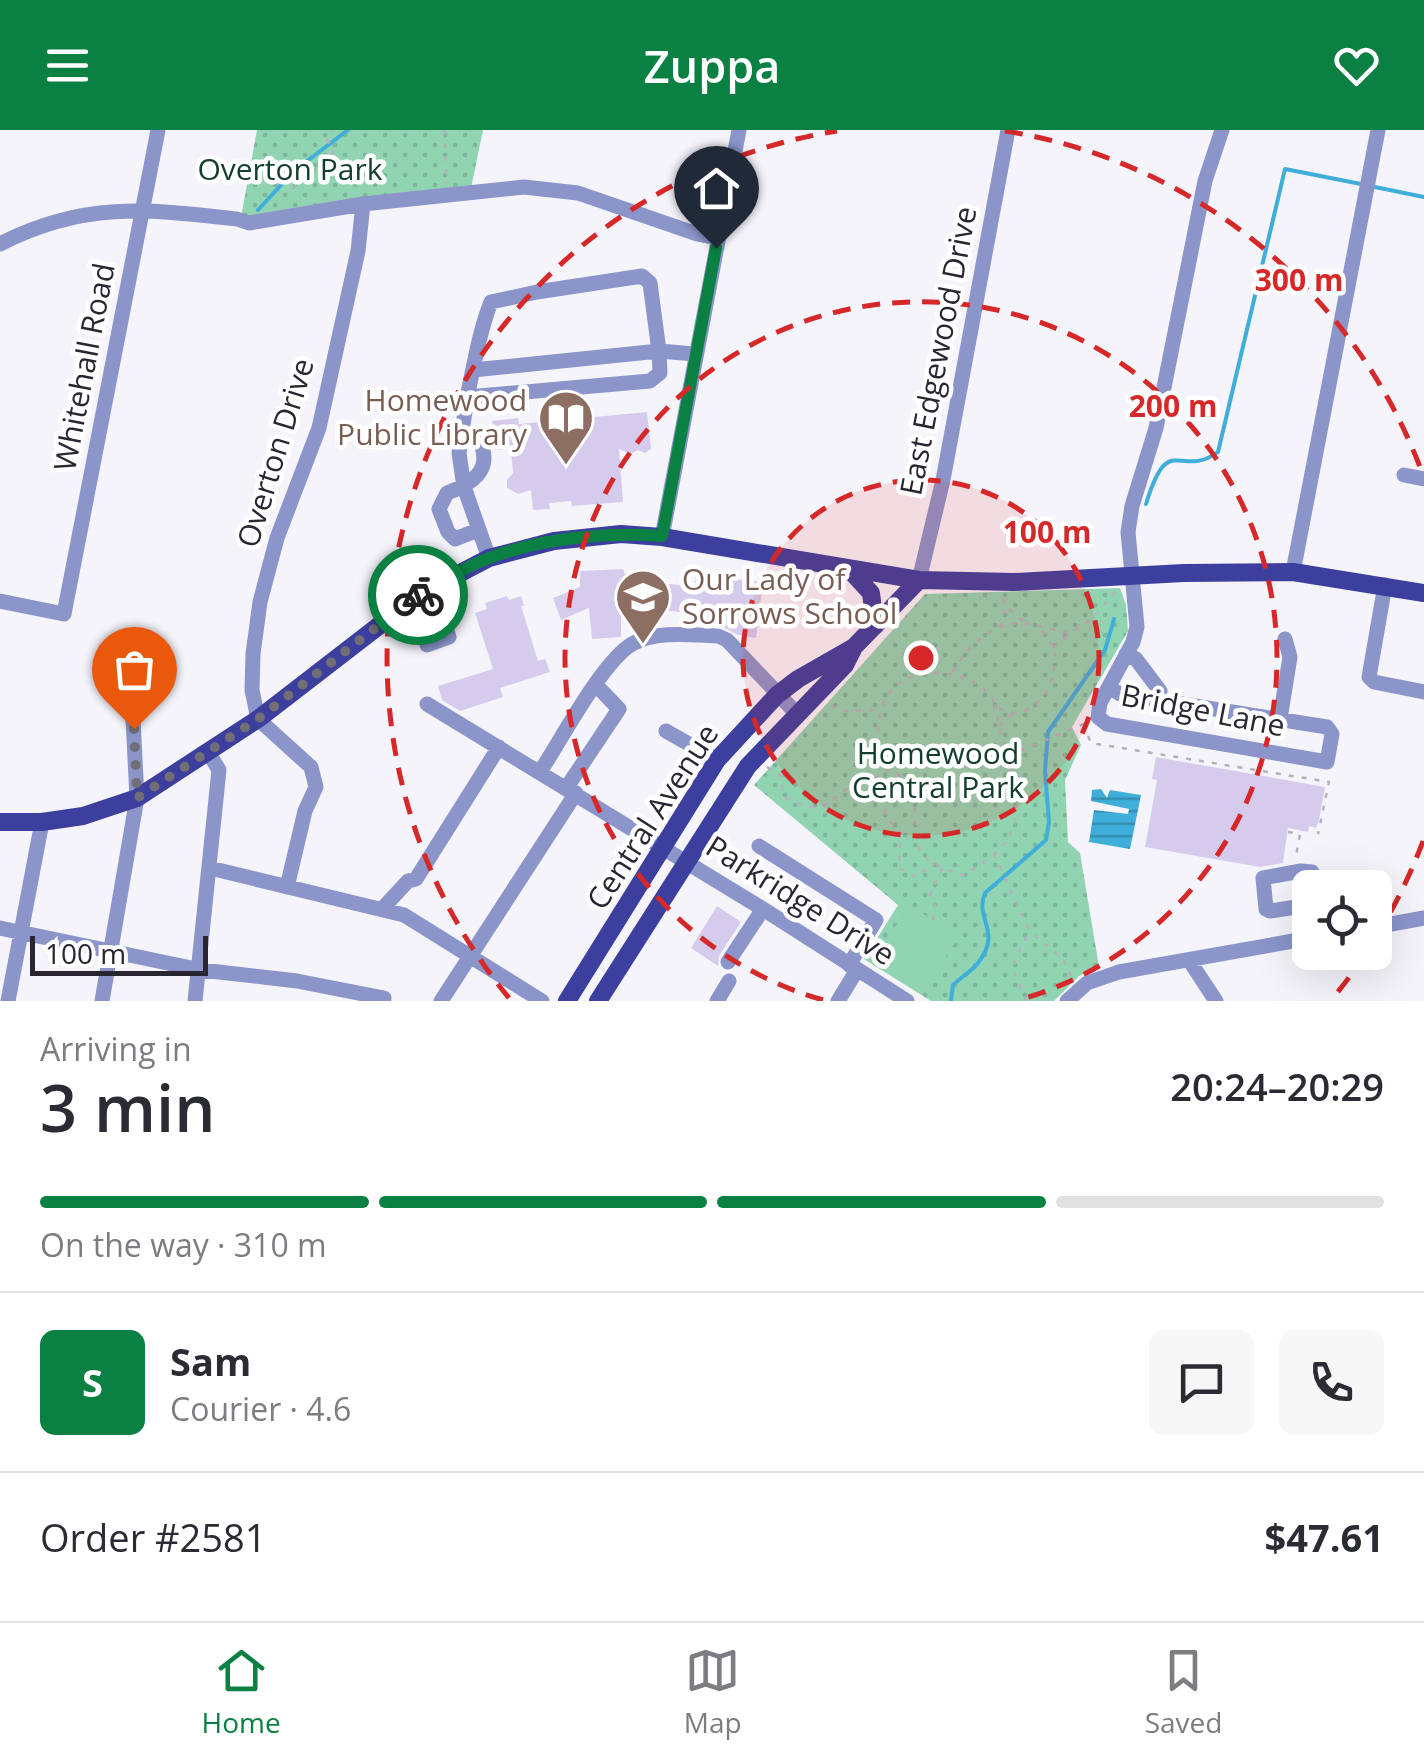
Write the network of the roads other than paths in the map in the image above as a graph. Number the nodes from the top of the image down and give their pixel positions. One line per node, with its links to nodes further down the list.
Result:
1 (158, 130): 7 (street, Whitehall Road)
2 (739, 130): 8 (street)
3 (1008, 130): 26 (street, East Edgewood Drive)
4 (1222, 130): 25 (street, Bridge Lane)
5 (1378, 130): 24 (street)
6 (363, 204): 7 (street); 8 (street); 44 (street, Overton Drive)
7 (143, 208): 9 (street); 30 (street, Whitehall Road)
8 (718, 238): 11 (street)
9 (0, 244)
10 (659, 351): 11 (street); 12 (street); 13 (street); 14 (street)
11 (695, 354): 21 (street)
12 (528, 364): 13 (street); 14 (street)
13 (474, 370): 15 (street)
14 (531, 393): 15 (street)
15 (468, 397): 16 (street)
16 (461, 433): 19 (street); 19 (street)
17 (1404, 476): 18 (street)
18 (1424, 479)
19 (464, 487): 20 (street); 20 (street)
20 (478, 530): 22 (street)
21 (662, 536): 22 (main road); 23 (main road)
22 (488, 558): 27 (main road)
23 (848, 568): 26 (main road); 31 (main road)
24 (1293, 572): 25 (main road); 28 (main road)
25 (1134, 576): 26 (main road); 35 (street, Bridge Lane)
26 (919, 580): 31 (main road, Central Avenue)
27 (434, 586): 33 (street); 44 (main road)
28 (1386, 586): 29 (main road); 39 (street)
29 (1424, 593)
30 (0, 601)
31 (874, 626): 34 (main road, Central Avenue)
32 (1285, 638): 45 (street)
33 (428, 644)
34 (854, 647): 40 (main road, Central Avenue); 43 (main road, Central Avenue)
35 (1126, 654): 38 (street, Bridge Lane); 41 (street)
36 (130, 660): 52 (street)
37 (596, 686): 40 (street); 50 (street); 51 (street)
38 (1109, 687): 41 (street); 45 (street, Bridge Lane)
39 (1424, 692)
40 (778, 695): 43 (street); 49 (main road, Central Avenue)
41 (1158, 700): 45 (street)
42 (428, 704): 47 (street, Parkridge Drive)
43 (797, 714): 57 (main road, Central Avenue)
44 (258, 719): 48 (main road); 59 (street)
45 (1280, 720)
46 (666, 731): 49 (street)
47 (499, 747): 50 (street, Parkridge Drive); 62 (street)
48 (208, 752): 52 (main road); 58 (street)
49 (717, 760): 56 (main road, Central Avenue)
50 (540, 772): 51 (street, Parkridge Drive)
51 (571, 790): 56 (street, Parkridge Drive); 69 (street)
52 (137, 798): 54 (main road); 68 (street)
53 (0, 822): 54 (main road)
54 (42, 822): 66 (street)
55 (759, 846): 72 (street)
56 (664, 848): 57 (street, Parkridge Drive); 83 (main road, Central Avenue)
57 (686, 862): 60 (street, Parkridge Drive); 84 (main road, Central Avenue)
58 (210, 868): 59 (street); 73 (street)
59 (287, 886): 62 (street)
60 (764, 908): 71 (street); 72 (street, Parkridge Drive)
61 (1309, 908): 61 (street)
62 (382, 910): 69 (street)
63 (1424, 918): 64 (street)
64 (1392, 923)
65 (0, 928): 66 (street)
66 (20, 932): 68 (street); 77 (street)
67 (1292, 941): 70 (street)
68 (111, 950): 73 (street); 78 (street)
69 (472, 955): 81 (street); 82 (street)
70 (1189, 960): 88 (street); 89 (street)
71 (728, 962)
72 (853, 968): 86 (street); 87 (street, Parkridge Drive)
73 (200, 970): 74 (street); 79 (street)
74 (297, 981): 76 (street); 80 (street)
75 (729, 981): 85 (street)
76 (384, 998)
77 (8, 1001)
78 (102, 1001)
79 (195, 1001)
80 (294, 1001)
81 (442, 1001)
82 (542, 1001)
83 (567, 1001)
84 (598, 1001)
85 (717, 1001)
86 (838, 1001)
87 (906, 1001)
88 (1067, 1001)
89 (1216, 1001)

